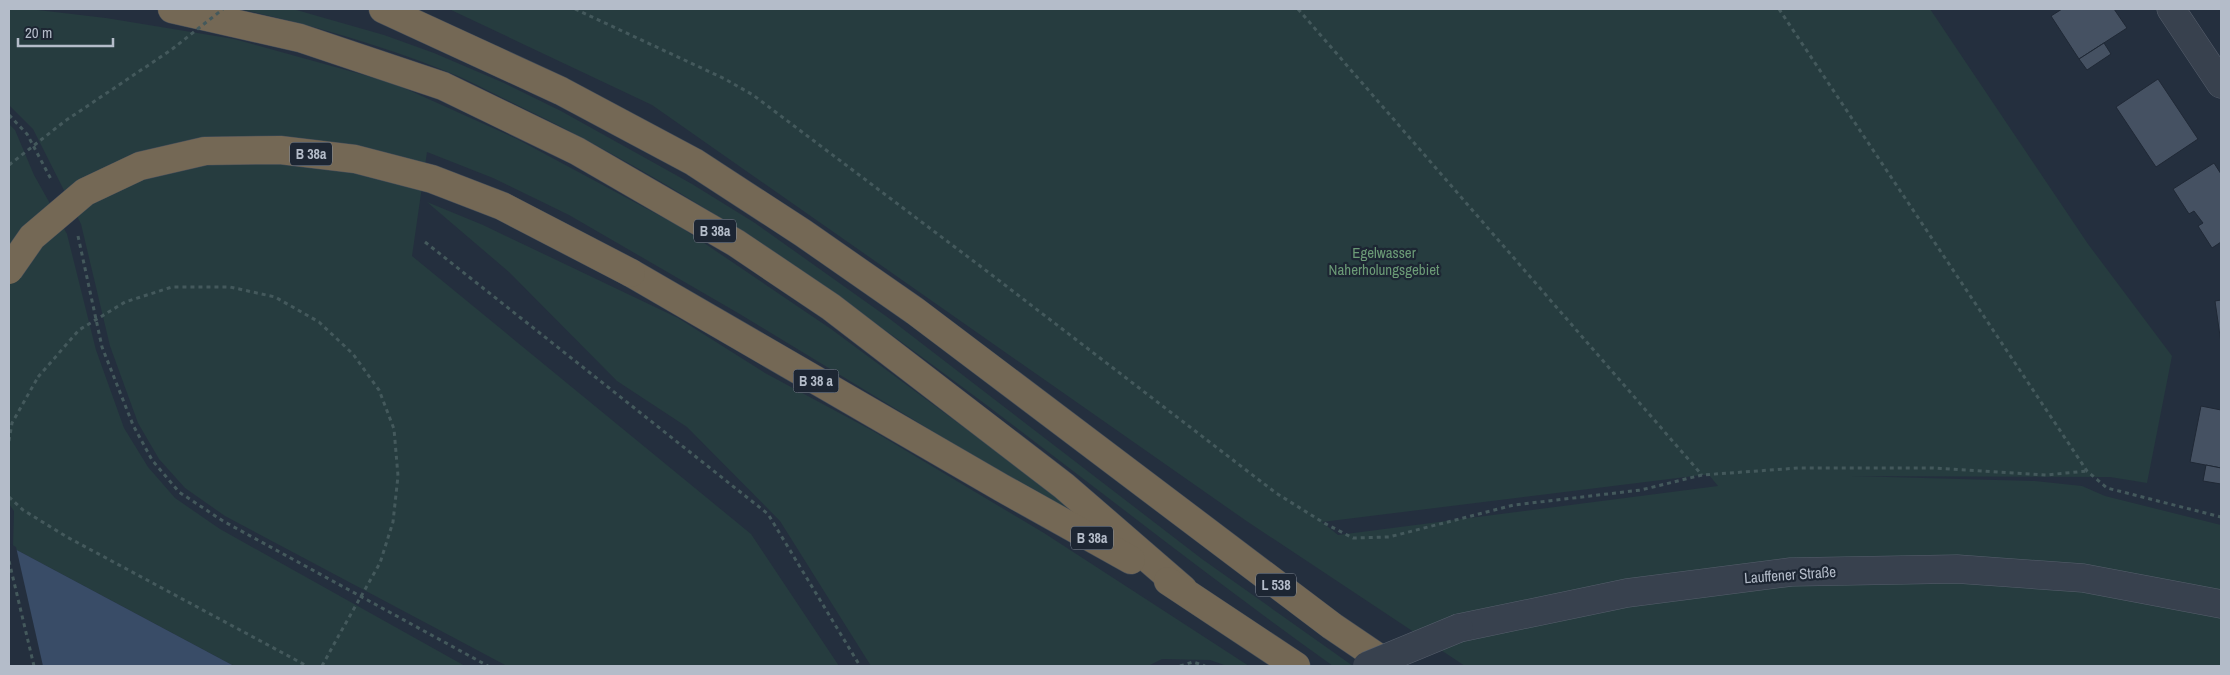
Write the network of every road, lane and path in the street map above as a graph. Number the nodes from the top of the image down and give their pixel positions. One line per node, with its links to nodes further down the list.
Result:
1 (172, 9): 23 (highway, B 38a)
2 (223, 9): 10 (path, bridge)
3 (381, 9): 34 (highway, L 538)
4 (575, 9): 18 (path)
5 (1298, 9): 18 (path)
6 (1779, 9): 17 (path)
7 (2171, 9): 8 (street)
8 (2221, 84)
9 (9, 115): 11 (path)
10 (9, 165)
11 (56, 189)
12 (76, 228): 28 (path)
13 (425, 242): 29 (path)
14 (9, 270): 15 (highway, B 38a, bridge)
15 (631, 273): 19 (highway, B 38 a)
16 (9, 441): 27 (path, bridge)
17 (2087, 471): 18 (path); 21 (path)
18 (1702, 474)
19 (1002, 488): 23 (highway, B 38a)
20 (9, 497): 26 (path)
21 (2221, 517)
22 (9, 561): 25 (path)
23 (1183, 589): 32 (highway)
24 (2221, 604): 33 (street, Lauffener Straße, bridge)
25 (34, 666)
26 (307, 666)
27 (322, 666)
28 (488, 666)
29 (860, 666)
30 (1180, 666): 31 (path)
31 (1205, 666)
32 (1296, 666)
33 (1367, 666)
34 (1391, 666)

